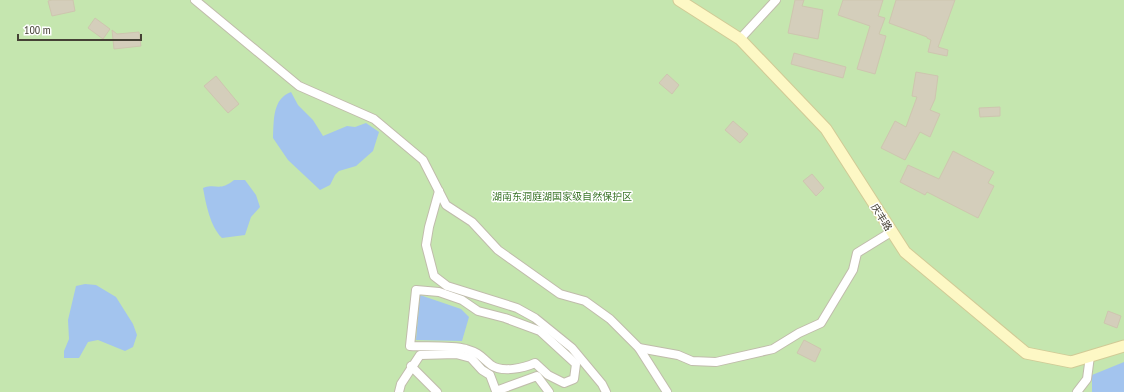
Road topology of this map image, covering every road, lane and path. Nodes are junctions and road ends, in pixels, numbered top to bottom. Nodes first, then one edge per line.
1 (195, 0) edge
2 (679, 0) edge
3 (776, 0) edge
4 (740, 39) junction
5 (439, 191) junction
6 (892, 232) junction
7 (1124, 346) edge
8 (464, 348) joint
9 (639, 348) junction
10 (1090, 356) junction
11 (411, 366) junction
12 (398, 392) edge
13 (437, 392) edge
14 (548, 392) edge
15 (606, 392) edge
16 (667, 392) edge
17 (1077, 392) edge

1 - 5 street
2 - 4 street, 庆丰路
3 - 4 street
4 - 6 street, 庆丰路
5 - 9 street
5 - 15 street
6 - 9 street
6 - 10 street, 庆丰路
7 - 10 street, 庆丰路
8 - 8 street
9 - 16 street
10 - 17 street
11 - 12 street
11 - 13 street
11 - 14 street

